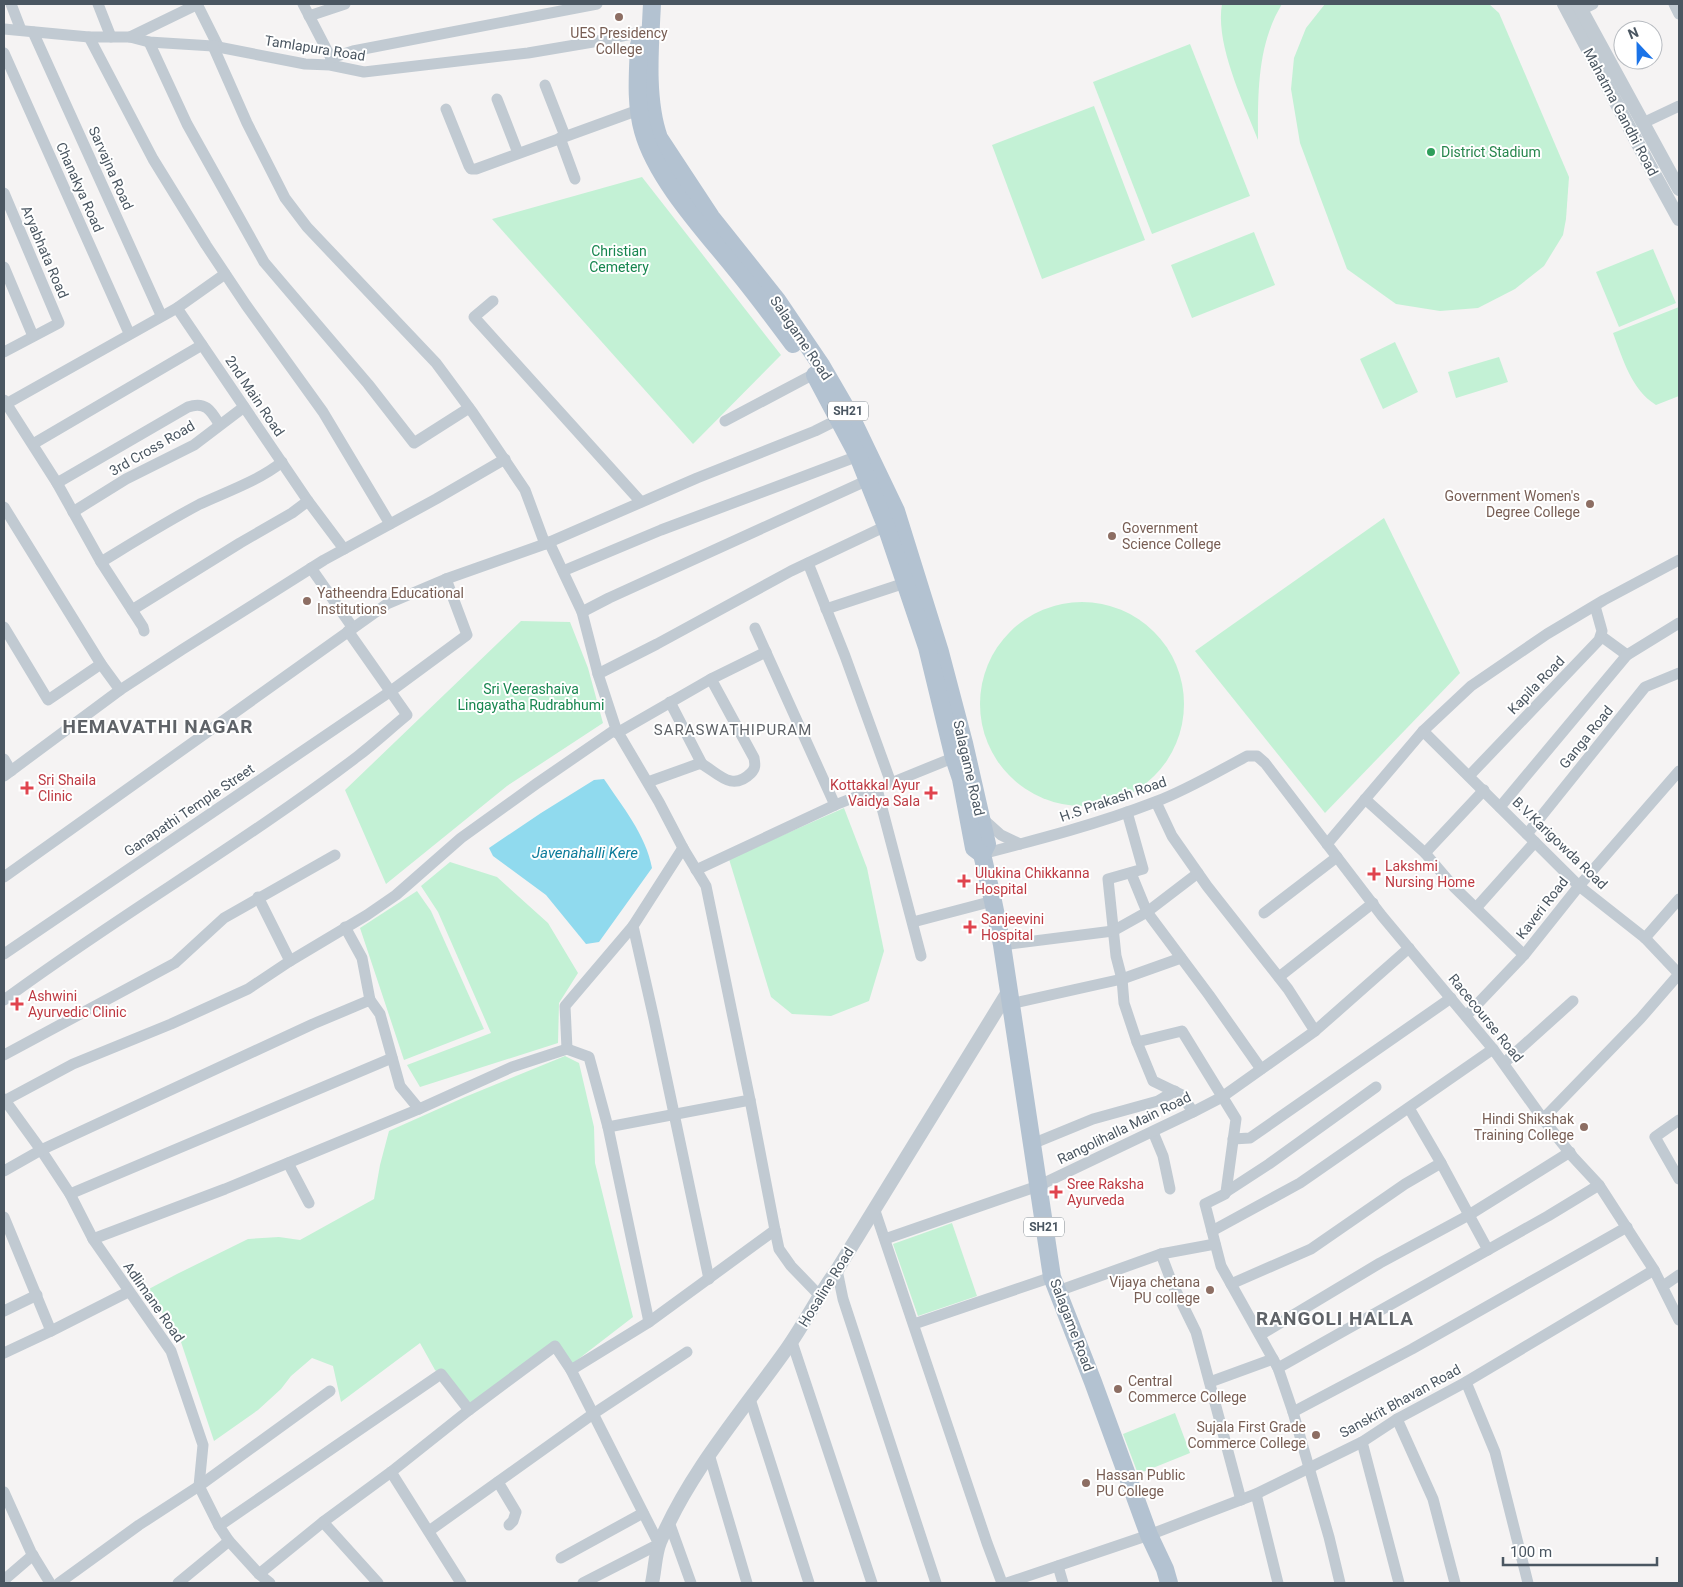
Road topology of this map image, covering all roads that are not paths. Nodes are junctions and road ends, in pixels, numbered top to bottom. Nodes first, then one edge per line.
1 (11, 4) edge
2 (98, 4) edge
3 (198, 4) edge
4 (303, 4) edge
5 (345, 4) edge
6 (597, 4) edge
7 (640, 4) edge
8 (652, 4) edge
9 (1674, 4) edge
10 (1578, 7) edge
11 (1679, 14) edge
12 (309, 16) junction
13 (4, 29) edge
14 (21, 30) junction
15 (645, 30) junction
16 (33, 32) junction
17 (89, 37) junction
18 (111, 37) junction
19 (130, 37) junction
20 (149, 42) junction
21 (216, 47) junction
22 (4, 53) edge
23 (330, 61) junction
24 (545, 84) dead end
25 (497, 99) dead end
26 (1679, 106) edge
27 (644, 108) junction
28 (446, 109) dead end
29 (1643, 123) junction
30 (562, 137) junction
31 (518, 153) junction
32 (575, 179) dead end
33 (1678, 187) edge
34 (1664, 191) junction
35 (4, 194) edge
36 (1679, 219) edge
37 (4, 267) edge
38 (225, 274) junction
39 (493, 302) dead end
40 (177, 308) junction
41 (161, 315) junction
42 (129, 333) junction
43 (33, 336) junction
44 (202, 345) junction
45 (4, 352) edge
46 (814, 374) junction
47 (5, 402) edge
48 (244, 407) junction
49 (469, 408) junction
50 (837, 420) junction
51 (724, 421) dead end
52 (219, 424) junction
53 (33, 444) junction
54 (858, 456) junction
55 (505, 459) junction
56 (282, 462) junction
57 (868, 480) junction
58 (57, 482) junction
59 (308, 501) junction
60 (641, 502) junction
61 (4, 507) edge
62 (73, 512) junction
63 (390, 524) junction
64 (886, 526) junction
65 (547, 543) junction
66 (344, 549) junction
67 (1679, 560) edge
68 (101, 562) junction
69 (808, 563) junction
70 (311, 568) junction
71 (563, 571) junction
72 (446, 579) junction
73 (905, 583) junction
74 (1595, 606) junction
75 (826, 609) junction
76 (132, 610) junction
77 (582, 612) junction
78 (1679, 623) edge
79 (4, 628) edge
80 (755, 628) dead end
81 (350, 630) junction
82 (144, 631) dead end
83 (1601, 636) junction
84 (766, 652) junction
85 (1627, 655) junction
86 (101, 664) junction
87 (1679, 673) edge
88 (598, 674) junction
89 (711, 678) junction
90 (120, 690) junction
91 (391, 691) junction
92 (670, 702) junction
93 (616, 731) junction
94 (1423, 731) junction
95 (960, 755) junction
96 (1247, 756) joint
97 (4, 759) edge
98 (702, 764) junction
99 (1679, 771) edge
100 (7, 774) edge
101 (1469, 776) junction
102 (648, 782) junction
103 (891, 783) junction
104 (877, 789) junction
105 (1484, 790) junction
106 (1365, 799) junction
107 (1156, 802) junction
108 (835, 805) junction
109 (1500, 807) junction
110 (1127, 812) junction
111 (981, 817) junction
112 (1531, 838) junction
113 (1020, 844) junction
114 (1328, 844) junction
115 (683, 848) junction
116 (1425, 853) junction
117 (982, 854) junction
118 (335, 855) dead end
119 (1337, 857) junction
120 (696, 870) junction
121 (1131, 872) junction
122 (1198, 873) junction
123 (4, 877) edge
124 (1579, 886) junction
125 (258, 897) junction
126 (1679, 899) edge
127 (993, 901) junction
128 (1372, 903) junction
129 (1476, 908) junction
130 (1147, 912) junction
131 (1264, 913) dead end
132 (913, 922) junction
133 (633, 926) junction
134 (345, 927) junction
135 (1113, 931) junction
136 (1645, 938) junction
137 (1002, 945) junction
138 (1409, 948) junction
139 (4, 954) edge
140 (1524, 955) junction
141 (921, 956) dead end
142 (1180, 958) junction
143 (290, 961) junction
144 (1679, 974) edge
145 (1279, 977) junction
146 (1122, 979) junction
147 (1009, 998) junction
148 (1452, 998) junction
149 (4, 1000) edge
150 (370, 1000) junction
151 (1573, 1001) dead end
152 (1466, 1016) junction
153 (1315, 1030) junction
154 (1137, 1042) junction
155 (1493, 1048) junction
156 (567, 1049) junction
157 (4, 1055) edge
158 (392, 1058) junction
159 (1504, 1063) junction
160 (1261, 1069) junction
161 (1376, 1087) dead end
162 (1175, 1091) junction
163 (1222, 1097) junction
164 (4, 1100) edge
165 (750, 1100) junction
166 (1409, 1108) junction
167 (419, 1110) junction
168 (1193, 1112) junction
169 (674, 1114) junction
170 (1543, 1119) junction
171 (1679, 1120) edge
172 (608, 1127) junction
173 (1153, 1132) junction
174 (1233, 1139) junction
175 (1032, 1144) junction
176 (41, 1150) junction
177 (1570, 1152) junction
178 (288, 1163) junction
179 (1441, 1163) junction
180 (4, 1171) edge
181 (1679, 1179) edge
182 (1599, 1185) junction
183 (1038, 1186) junction
184 (1170, 1189) dead end
185 (1226, 1192) junction
186 (70, 1194) junction
187 (309, 1203) dead end
188 (874, 1208) junction
189 (1469, 1215) junction
190 (4, 1217) edge
191 (1627, 1227) junction
192 (775, 1230) junction
193 (1212, 1231) junction
194 (93, 1239) junction
195 (885, 1239) junction
196 (1215, 1244) junction
197 (1488, 1250) junction
198 (1161, 1254) junction
199 (837, 1270) junction
200 (1654, 1270) junction
201 (1679, 1275) edge
202 (709, 1279) junction
203 (1055, 1284) junction
204 (1231, 1284) junction
205 (1663, 1286) junction
206 (128, 1292) junction
207 (36, 1295) junction
208 (819, 1295) junction
209 (4, 1310) edge
210 (1679, 1320) edge
211 (649, 1322) junction
212 (914, 1324) junction
213 (51, 1331) junction
214 (1260, 1335) junction
215 (792, 1342) junction
216 (687, 1352) dead end
217 (4, 1353) edge
218 (1276, 1363) junction
219 (571, 1370) junction
220 (1210, 1382) junction
221 (1466, 1382) junction
222 (330, 1392) dead end
223 (750, 1399) junction
224 (469, 1410) junction
225 (1293, 1412) junction
226 (593, 1414) junction
227 (1397, 1419) junction
228 (1362, 1442) junction
229 (709, 1454) junction
230 (1309, 1468) junction
231 (391, 1472) junction
232 (498, 1482) junction
233 (199, 1486) junction
234 (4, 1492) edge
235 (1256, 1494) junction
236 (1241, 1500) junction
237 (643, 1513) junction
238 (323, 1522) junction
239 (670, 1522) junction
240 (509, 1525) dead end
241 (219, 1526) junction
242 (429, 1531) junction
243 (1149, 1536) junction
244 (229, 1541) junction
245 (659, 1544) junction
246 (33, 1556) junction
247 (561, 1558) dead end
248 (1058, 1566) junction
249 (259, 1574) junction
250 (4, 1580) edge
251 (50, 1583) edge
252 (59, 1583) edge
253 (178, 1583) edge
254 (270, 1583) edge
255 (378, 1583) edge
256 (461, 1583) edge
257 (583, 1583) edge
258 (652, 1583) edge
259 (692, 1583) edge
260 (748, 1583) edge
261 (809, 1583) edge
262 (872, 1583) edge
263 (936, 1583) edge
264 (1002, 1583) edge
265 (1007, 1583) edge
266 (1063, 1583) edge
267 (1169, 1583) edge
268 (1278, 1583) edge
269 (1340, 1583) edge
270 (1399, 1583) edge
271 (1455, 1583) edge
272 (1528, 1583) edge

1 - 14 street
2 - 18 street
3 - 19 street
3 - 21 street
4 - 12 street
5 - 12 street
6 - 23 street
7 - 15 main road
8 - 15 main road
9 - 11 street
10 - 29 street, Mahatma Gandhi Road
10 - 34 street, Mahatma Gandhi Road
12 - 23 street
13 - 14 street, Tamlapura Road
14 - 16 street, Tamlapura Road
15 - 23 street, Tamlapura Road
15 - 27 main road
16 - 17 street, Tamlapura Road
16 - 41 street, Sarvajna Road
17 - 18 street, Tamlapura Road
17 - 38 street
18 - 19 street, Tamlapura Road
19 - 20 street, Tamlapura Road
20 - 21 street, Tamlapura Road
20 - 49 street
21 - 23 street, Tamlapura Road
21 - 49 street
22 - 42 street, Chanakya Road
24 - 30 street
25 - 31 street
26 - 29 street
27 - 30 street
27 - 46 main road
27 - 95 main road, Salagame Road / SH21
28 - 31 street
29 - 33 street, Mahatma Gandhi Road
30 - 31 street
30 - 32 street
33 - 34 street
34 - 36 street, Mahatma Gandhi Road
35 - 43 street, Aryabhata Road
37 - 43 street
38 - 40 street
38 - 63 street
39 - 60 street
40 - 41 street
40 - 44 street, 2nd Main Road
41 - 42 street
42 - 47 street
43 - 45 street
44 - 48 street, 2nd Main Road
44 - 53 street
46 - 50 main road
46 - 51 street
47 - 53 street
48 - 52 street, 3rd Cross Road
48 - 56 street, 2nd Main Road
49 - 55 street
50 - 54 main road
50 - 60 street
52 - 58 street
52 - 62 street, 3rd Cross Road
53 - 58 street
54 - 57 main road
54 - 71 street
55 - 63 street
55 - 65 street
56 - 59 street, 2nd Main Road
56 - 68 street
57 - 64 main road
57 - 77 street
58 - 62 street
59 - 66 street, 2nd Main Road
59 - 76 street
60 - 65 street
61 - 86 street
62 - 68 street
63 - 66 street
64 - 69 street
64 - 73 main road
65 - 71 street
65 - 72 street
66 - 70 street
67 - 74 street
68 - 76 street
69 - 75 street
69 - 88 street
70 - 81 street
70 - 90 street
71 - 77 street
72 - 81 street
72 - 91 street, Ganapathi Temple Street
73 - 75 street
73 - 95 main road
74 - 83 street
74 - 94 street
75 - 103 street
76 - 82 street
77 - 88 street
78 - 85 street
79 - 86 street
80 - 84 street
81 - 91 street
81 - 123 street
83 - 85 street
83 - 101 street, Kapila Road
84 - 89 street
84 - 108 street
85 - 109 street
86 - 90 street
87 - 112 street, Ganga Road
88 - 93 street
89 - 92 street
89 - 98 street
90 - 100 street
91 - 139 street, Ganapathi Temple Street
91 - 149 street
92 - 93 street
92 - 98 street
93 - 102 street
93 - 134 street
94 - 101 street, B.V.Karigowda Road
94 - 106 street
95 - 103 street
95 - 111 main road, Salagame Road / SH21
95 - 117 main road
96 - 107 street, H.S Prakash Road
96 - 114 street, Racecourse Road
97 - 100 street
98 - 102 street
99 - 124 street, Kaveri Road
101 - 105 street, B.V.Karigowda Road
102 - 115 street
103 - 104 street
104 - 108 street
104 - 132 street
105 - 109 street, B.V.Karigowda Road
105 - 116 street
106 - 114 street
106 - 116 street
107 - 110 street, H.S Prakash Road
107 - 122 street
108 - 120 street
109 - 112 street, B.V.Karigowda Road
110 - 113 street, H.S Prakash Road
110 - 121 street
111 - 113 street
111 - 117 main road, Salagame Road / SH21
112 - 124 street, B.V.Karigowda Road
112 - 129 street, Ganga Road
113 - 117 street, H.S Prakash Road
114 - 119 street, Racecourse Road
115 - 120 street
115 - 133 street
116 - 129 street
117 - 127 main road, Salagame Road / SH21
118 - 125 street
119 - 128 street, Racecourse Road
119 - 131 street
120 - 165 street
121 - 130 street
121 - 135 street
122 - 130 street
122 - 145 street
124 - 136 street, B.V.Karigowda Road
124 - 140 street, Kaveri Road
125 - 143 street
125 - 157 street
126 - 136 street
127 - 132 street
127 - 137 main road, Salagame Road / SH21
128 - 138 street, Racecourse Road
128 - 145 street
129 - 140 street
130 - 135 street
130 - 142 street
132 - 141 street
133 - 156 street
133 - 169 street
134 - 143 street
134 - 150 street
135 - 137 street
135 - 146 street
136 - 144 street, B.V.Karigowda Road
137 - 147 main road, Salagame Road / SH21
138 - 148 street, Racecourse Road
138 - 153 street, Rangolihalla Main Road
140 - 152 street, Kaveri Road
142 - 146 street
142 - 160 street
143 - 164 street
144 - 170 street
145 - 153 street
146 - 147 street
146 - 154 street
147 - 175 main road, Salagame Road / SH21
147 - 188 street, Hosaline Road
148 - 152 street, Racecourse Road
148 - 174 street
150 - 158 street
150 - 176 street
151 - 159 street
152 - 155 street, Racecourse Road
153 - 160 street, Rangolihalla Main Road
154 - 162 street
154 - 163 street
155 - 159 street, Racecourse Road
155 - 166 street
156 - 167 street
156 - 172 street
158 - 167 street
158 - 186 street
159 - 170 street, Racecourse Road
160 - 163 street, Rangolihalla Main Road
161 - 185 street
162 - 168 street
162 - 175 street
163 - 168 street, Rangolihalla Main Road
163 - 174 street
164 - 176 street, Adlimane Road
165 - 169 street
165 - 192 street
166 - 179 street
166 - 193 street
167 - 178 street
168 - 173 street, Rangolihalla Main Road
169 - 172 street
169 - 202 street
170 - 177 street, Racecourse Road
171 - 181 street
172 - 211 street
173 - 183 street, Rangolihalla Main Road
173 - 184 street
174 - 185 street
175 - 183 main road, Salagame Road / SH21
176 - 180 street
176 - 186 street, Adlimane Road
177 - 182 street, Racecourse Road
177 - 189 street
178 - 187 street
178 - 194 street
179 - 189 street
179 - 204 street
182 - 191 street, Racecourse Road
182 - 197 street
183 - 195 street, Rangolihalla Main Road
183 - 203 main road, Salagame Road / SH21
185 - 193 street
186 - 194 street, Adlimane Road
188 - 195 street
188 - 199 street, Hosaline Road
189 - 197 street
189 - 214 street
190 - 207 street
191 - 200 street, Racecourse Road
191 - 225 street
192 - 202 street
192 - 208 street
193 - 196 street
194 - 206 street, Adlimane Road
195 - 212 street
196 - 198 street
196 - 204 street
197 - 218 street
198 - 203 street
198 - 220 street
199 - 208 street, Hosaline Road
199 - 263 street
200 - 205 street, Racecourse Road
200 - 221 street, Sanskrit Bhavan Road
201 - 205 street
202 - 211 street
203 - 212 street
203 - 243 main road, Salagame Road / SH21
204 - 214 street
205 - 210 street, Racecourse Road
206 - 213 street
206 - 233 street, Adlimane Road
207 - 209 street
207 - 213 street
208 - 215 street, Hosaline Road
211 - 219 street
212 - 264 street
213 - 217 street
214 - 218 street
215 - 223 street, Hosaline Road
215 - 262 street
216 - 226 street
218 - 220 street
218 - 225 street
219 - 224 street
219 - 226 street
220 - 236 street
221 - 227 street, Sanskrit Bhavan Road
221 - 272 street
222 - 233 street
223 - 229 street, Hosaline Road
223 - 261 street
224 - 231 street
224 - 241 street
225 - 230 street
226 - 232 street
226 - 237 street
227 - 228 street, Sanskrit Bhavan Road
227 - 271 street
228 - 230 street, Sanskrit Bhavan Road
228 - 270 street
229 - 239 street, Hosaline Road
229 - 260 street
230 - 235 street, Sanskrit Bhavan Road
230 - 269 street
231 - 238 street
231 - 242 street
232 - 240 street
232 - 242 street
233 - 241 street
233 - 252 street
234 - 246 street
235 - 236 street, Sanskrit Bhavan Road
235 - 268 street
236 - 243 street, Sanskrit Bhavan Road
237 - 245 street
237 - 247 street
238 - 249 street
238 - 255 street
239 - 245 street, Hosaline Road
239 - 259 street
241 - 244 street
242 - 256 street
243 - 248 street, Sanskrit Bhavan Road
243 - 267 main road, Salagame Road / SH21
244 - 249 street
244 - 253 street
245 - 257 street
245 - 258 street, Hosaline Road
246 - 250 street
246 - 251 street
248 - 265 street, Sanskrit Bhavan Road
248 - 266 street
249 - 254 street

